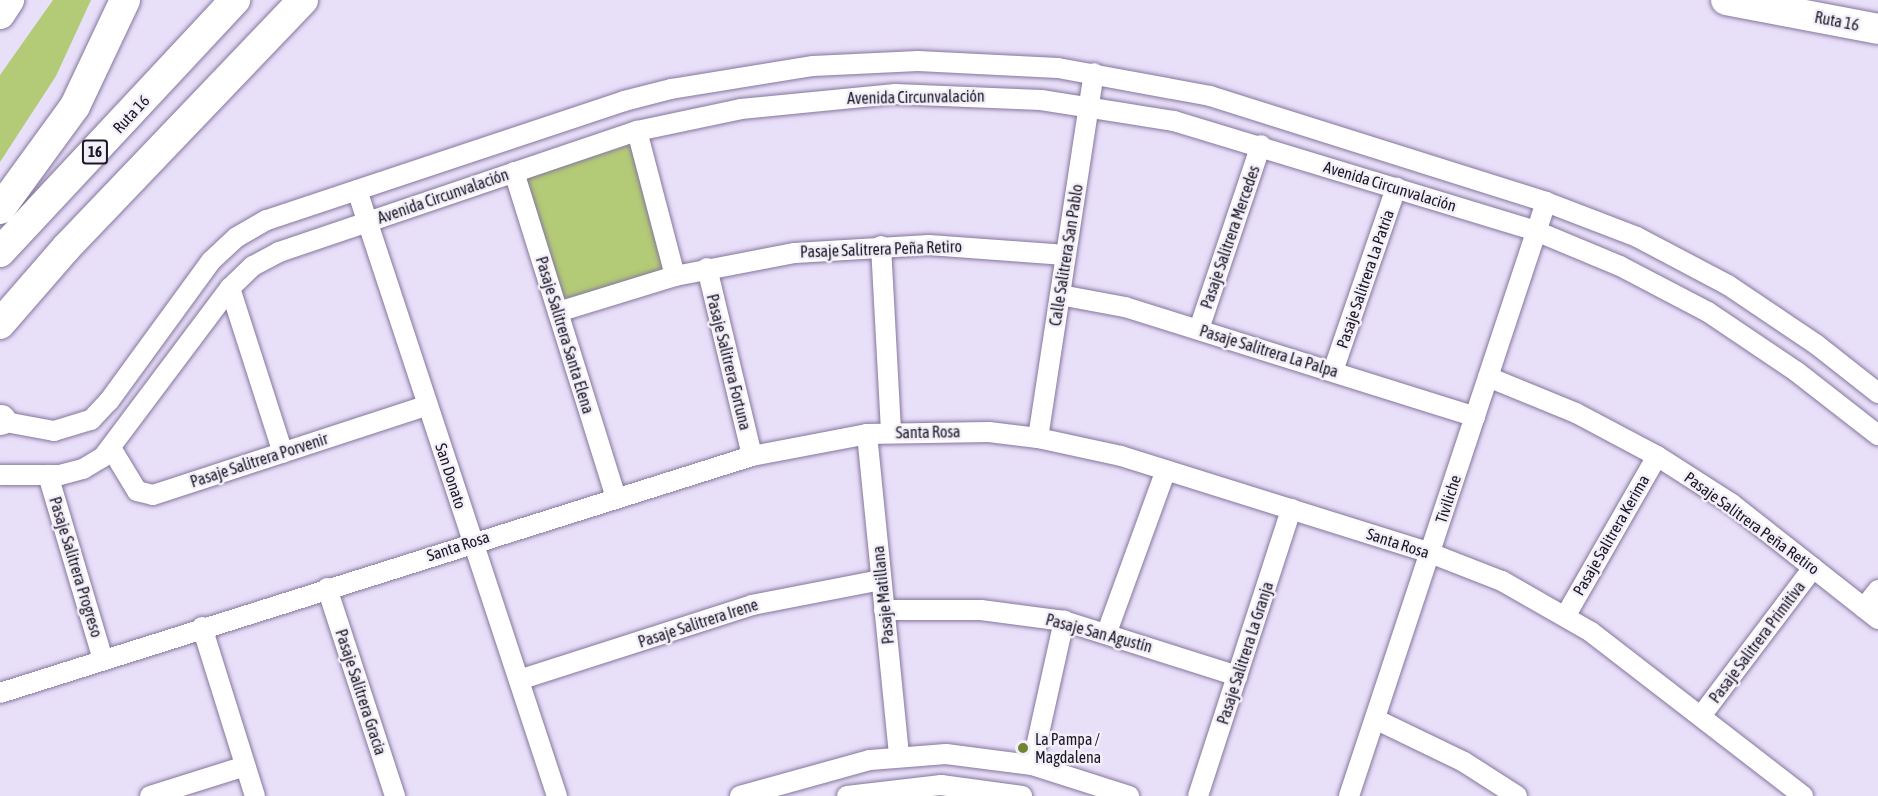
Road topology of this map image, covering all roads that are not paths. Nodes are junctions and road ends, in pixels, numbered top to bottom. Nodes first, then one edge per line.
1 (9, 0) edge
2 (125, 0) edge
3 (235, 0) edge
4 (303, 0) edge
5 (1726, 0) edge
6 (0, 14) edge
7 (1878, 29) edge
8 (1094, 73) junction
9 (1089, 106) junction
10 (637, 131) junction
11 (1261, 145) junction
12 (514, 172) junction
13 (1396, 188) junction
14 (357, 190) junction
15 (1546, 202) junction
16 (0, 208) edge
17 (367, 222) junction
18 (1536, 231) junction
19 (881, 246) junction
20 (0, 252) edge
21 (1066, 255) junction
22 (706, 268) junction
23 (675, 276) junction
24 (230, 288) junction
25 (1060, 295) junction
26 (558, 312) junction
27 (0, 324) edge
28 (1199, 329) junction
29 (1333, 371) junction
30 (1488, 377) junction
31 (1878, 393) edge
32 (428, 405) junction
33 (1475, 417) junction
34 (0, 420) edge
35 (891, 432) junction
36 (867, 434) junction
37 (1878, 435) edge
38 (1038, 438) junction
39 (111, 448) junction
40 (283, 453) junction
41 (752, 456) junction
42 (1657, 456) junction
43 (1166, 470) junction
44 (0, 475) edge
45 (48, 475) junction
46 (616, 497) junction
47 (1291, 509) junction
48 (473, 541) junction
49 (1430, 553) junction
50 (1813, 568) junction
51 (881, 580) junction
52 (327, 588) junction
53 (1878, 590) edge
54 (884, 610) junction
55 (1871, 613) edge
56 (1566, 615) junction
57 (1064, 621) junction
58 (202, 627) junction
59 (1107, 632) junction
60 (103, 660) junction
61 (1237, 676) junction
62 (519, 680) junction
63 (0, 693) edge
64 (1701, 716) junction
65 (1375, 719) junction
66 (899, 756) junction
67 (1032, 765) junction
68 (245, 766) junction
69 (894, 792) edge
70 (150, 796) edge
71 (255, 796) edge
72 (395, 796) edge
73 (557, 796) edge
74 (740, 796) edge
75 (847, 796) edge
76 (1022, 796) edge
77 (1129, 796) edge
78 (1198, 796) edge
79 (1350, 796) edge
80 (1517, 796) edge
81 (1803, 796) edge

1 - 6 highway
2 - 16 highway, 16
3 - 20 highway, Ruta 16 / 16
4 - 27 highway
5 - 7 highway, Ruta 16
8 - 9 street, Calle Salitrera San Pablo
8 - 14 street, Avenida Circunvalación
8 - 15 street, Avenida Circunvalación
9 - 10 street, Avenida Circunvalación
9 - 11 street, Avenida Circunvalación
9 - 21 street, Calle Salitrera San Pablo
10 - 12 street, Avenida Circunvalación
10 - 23 street
11 - 13 street, Avenida Circunvalación
11 - 28 street, Pasaje Salitrera Mercedes
12 - 17 street, Avenida Circunvalación
12 - 26 street, Pasaje Salitrera Santa Elena
13 - 18 street, Avenida Circunvalación
13 - 29 street, Pasaje Salitrera La Patria
14 - 17 street, San Donato
14 - 34 street, Avenida Circunvalación
15 - 18 street, Tiviliche
15 - 31 street, Avenida Circunvalación
17 - 24 street, Avenida Circunvalación
17 - 32 street, San Donato
18 - 30 street, Tiviliche
18 - 37 street, Avenida Circunvalación
19 - 21 street, Pasaje Salitrera Peña Retiro
19 - 22 street, Pasaje Salitrera Peña Retiro
19 - 35 street
21 - 25 street, Calle Salitrera San Pablo
22 - 23 street, Pasaje Salitrera Peña Retiro
22 - 41 street, Pasaje Salitrera Fortuna
23 - 26 street, Pasaje Salitrera Peña Retiro
24 - 39 street, Avenida Circunvalación
24 - 40 street
25 - 28 street, Pasaje Salitrera La Palpa
25 - 38 street, Calle Salitrera San Pablo
26 - 46 street, Pasaje Salitrera Santa Elena
28 - 29 street, Pasaje Salitrera La Palpa
29 - 33 street, Pasaje Salitrera La Palpa
30 - 33 street, Tiviliche
30 - 42 street, Pasaje Salitrera Peña Retiro
32 - 40 street, Pasaje Salitrera Porvenir
32 - 48 street, San Donato
33 - 49 street, Tiviliche
35 - 36 street, Santa Rosa
35 - 38 street, Santa Rosa
36 - 41 street, Santa Rosa
36 - 51 street, Pasaje Matillana
38 - 43 street, Santa Rosa
39 - 40 street, Pasaje Salitrera Porvenir
39 - 45 street, Avenida Circunvalación
41 - 46 street, Santa Rosa
42 - 50 street, Pasaje Salitrera Peña Retiro
42 - 56 street, Pasaje Salitrera Kerima
43 - 47 street, Santa Rosa
43 - 59 street
44 - 45 street, Avenida Circunvalación
45 - 60 street, Pasaje Salitrera Progreso
46 - 48 street, Santa Rosa
47 - 49 street, Santa Rosa
47 - 61 street, Pasaje Salitrera La Granja
48 - 52 street, Santa Rosa
48 - 62 street, San Donato
49 - 56 street, Santa Rosa
49 - 65 street, Tiviliche
50 - 55 street, Pasaje Salitrera Peña Retiro
50 - 64 street, Pasaje Salitrera Primitiva
51 - 54 street, Pasaje Matillana
51 - 62 street, Pasaje Salitrera Irene
52 - 58 street, Santa Rosa
52 - 72 street, Pasaje Salitrera Gracia
53 - 55 street
54 - 57 street, Pasaje San Agustín
54 - 66 street, Pasaje Matillana
56 - 64 street, Santa Rosa
57 - 59 street, Pasaje San Agustín
57 - 67 street
58 - 60 street, Santa Rosa
58 - 68 street
59 - 61 street, Pasaje San Agustín
60 - 63 street, Santa Rosa
61 - 78 street, Pasaje Salitrera La Granja
62 - 73 street, San Donato
64 - 81 street, Santa Rosa
65 - 79 street, Tiviliche
65 - 80 street
66 - 67 street
66 - 74 street
67 - 77 street
68 - 70 street
68 - 71 street
69 - 75 street
69 - 76 street

